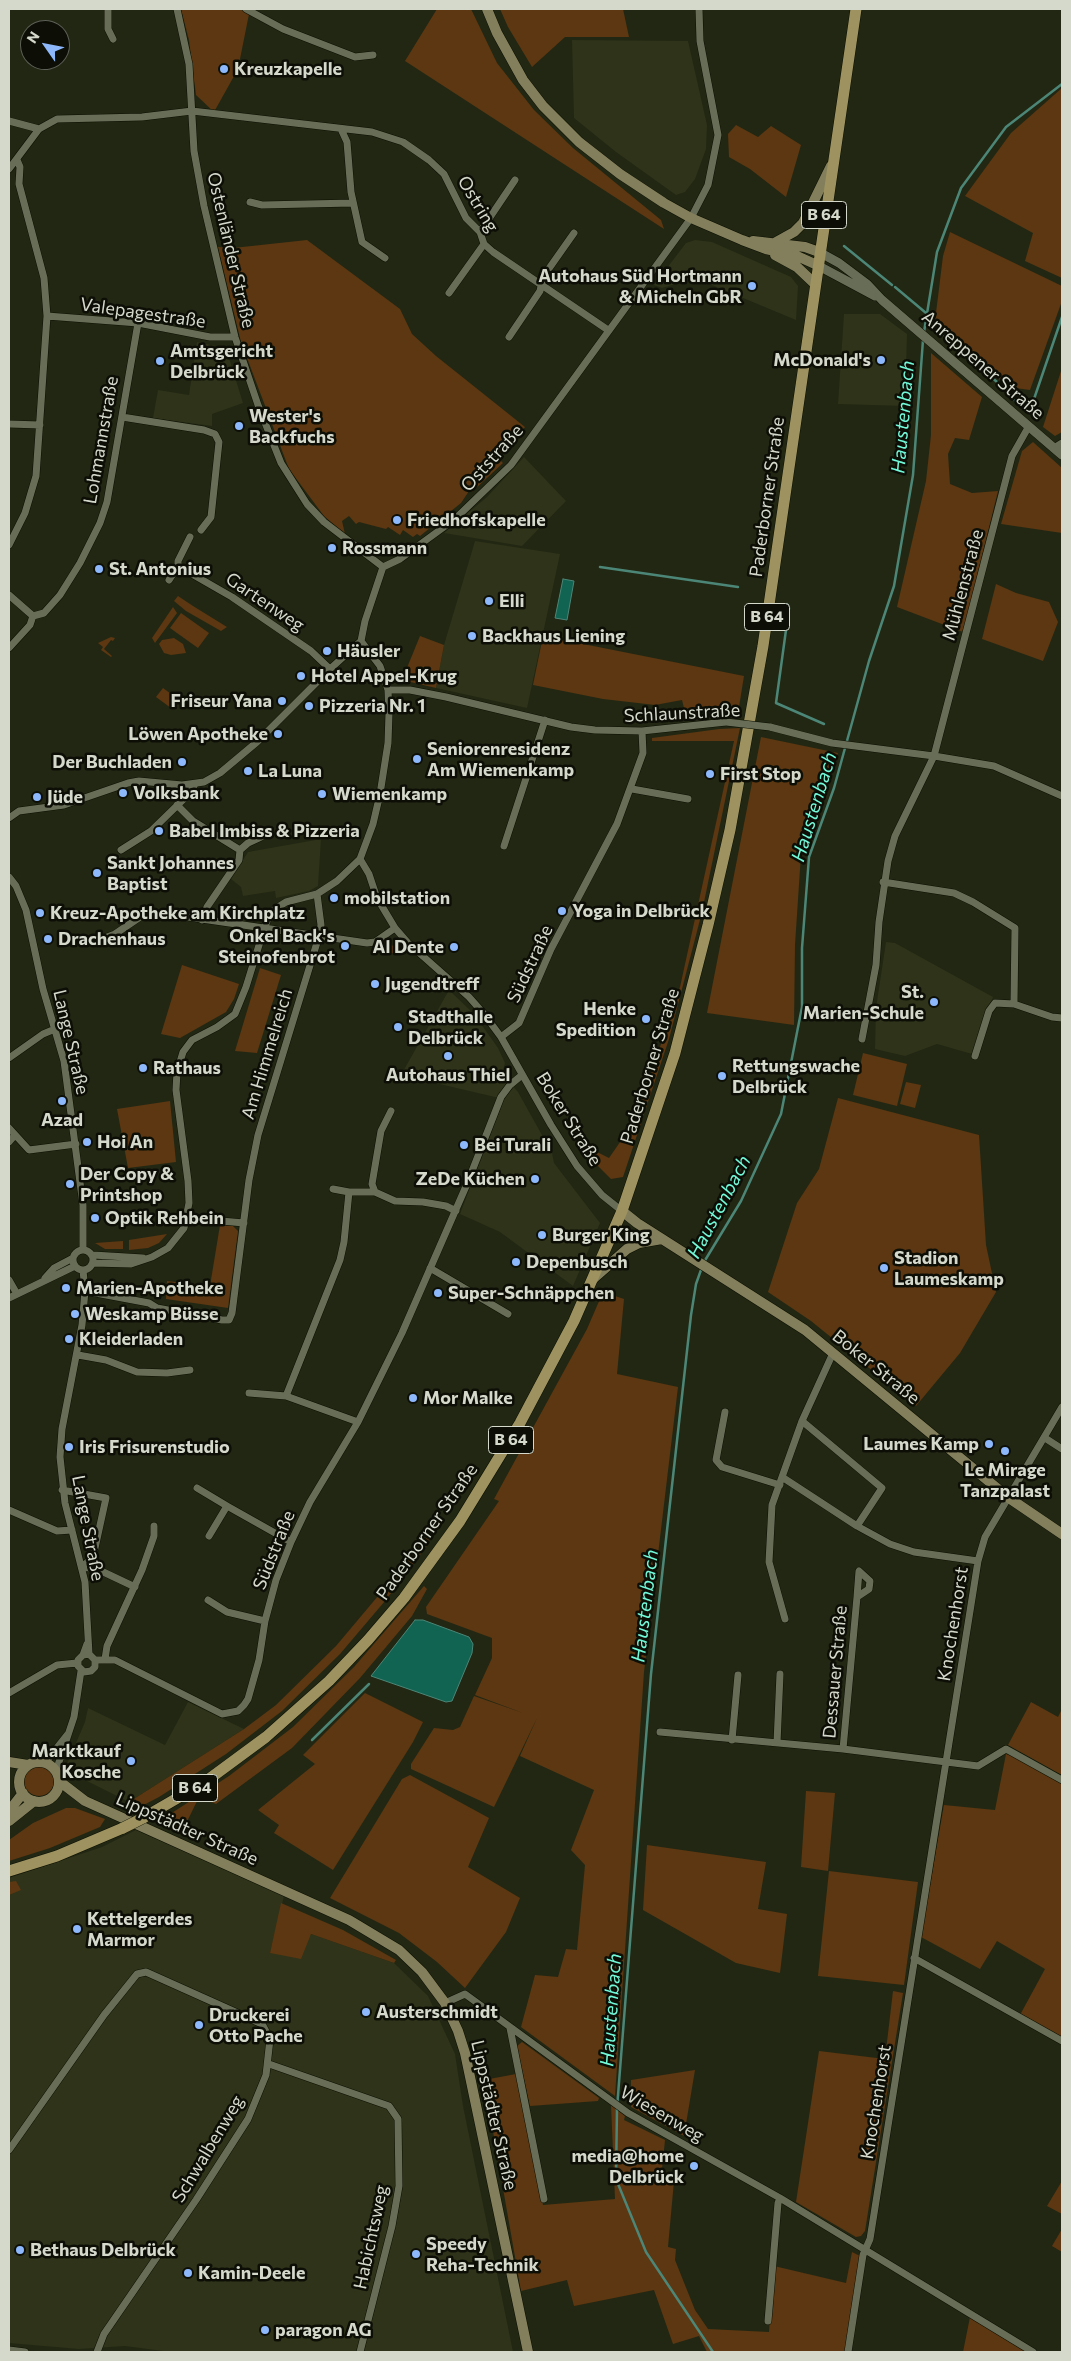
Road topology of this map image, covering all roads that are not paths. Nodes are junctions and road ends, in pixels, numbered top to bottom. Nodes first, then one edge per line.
1 (108, 9) edge
2 (177, 9) edge
3 (487, 9) edge
4 (699, 9) edge
5 (856, 9) edge
6 (248, 10) edge
7 (113, 39) dead end
8 (373, 55) dead end
9 (192, 111) junction
10 (9, 121) edge
11 (39, 129) junction
12 (341, 129) junction
13 (17, 160) junction
14 (832, 165) junction
15 (9, 169) edge
16 (515, 180) dead end
17 (250, 202) dead end
18 (353, 204) junction
19 (691, 218) junction
20 (480, 232) junction
21 (574, 233) dead end
22 (742, 240) junction
23 (776, 242) junction
24 (484, 244) junction
25 (766, 249) junction
26 (819, 252) junction
27 (385, 258) dead end
28 (817, 265) junction
29 (541, 284) junction
30 (815, 284) junction
31 (449, 293) dead end
32 (882, 300) junction
33 (47, 316) junction
34 (138, 323) junction
35 (608, 330) junction
36 (235, 337) junction
37 (509, 337) dead end
38 (122, 417) junction
39 (9, 424) edge
40 (40, 425) junction
41 (1028, 426) junction
42 (1062, 443) edge
43 (1054, 448) junction
44 (1062, 455) edge
45 (201, 530) dead end
46 (190, 537) dead end
47 (9, 545) edge
48 (178, 566) junction
49 (383, 567) junction
50 (170, 580) dead end
51 (9, 595) edge
52 (33, 616) junction
53 (361, 641) junction
54 (9, 648) edge
55 (330, 668) junction
56 (388, 690) junction
57 (545, 720) junction
58 (642, 731) junction
59 (934, 756) junction
60 (195, 784) junction
61 (632, 790) junction
62 (1062, 796) edge
63 (688, 799) dead end
64 (178, 805) junction
65 (9, 818) edge
66 (261, 838) dead end
67 (504, 846) dead end
68 (121, 850) dead end
69 (240, 850) junction
70 (360, 859) junction
71 (9, 877) edge
72 (884, 882) junction
73 (317, 894) junction
74 (202, 920) junction
75 (395, 928) junction
76 (264, 929) junction
77 (319, 936) junction
78 (102, 939) dead end
79 (1014, 1004) junction
80 (1062, 1018) edge
81 (55, 1029) junction
82 (501, 1037) junction
83 (862, 1039) dead end
84 (975, 1056) dead end
85 (9, 1058) edge
86 (522, 1075) junction
87 (391, 1111) dead end
88 (9, 1128) edge
89 (15, 1135) junction
90 (9, 1142) edge
91 (76, 1144) junction
92 (333, 1189) dead end
93 (349, 1192) junction
94 (375, 1192) junction
95 (456, 1211) junction
96 (622, 1211) junction
97 (187, 1218) junction
98 (244, 1223) junction
99 (662, 1239) junction
100 (84, 1250) junction
101 (73, 1258) junction
102 (93, 1260) junction
103 (75, 1266) junction
104 (430, 1268) junction
105 (83, 1270) junction
106 (594, 1278) junction
107 (9, 1280) edge
108 (44, 1280) junction
109 (85, 1292) junction
110 (17, 1294) junction
111 (9, 1298) edge
112 (508, 1314) dead end
113 (833, 1353) junction
114 (78, 1355) junction
115 (190, 1370) dead end
116 (249, 1393) dead end
117 (286, 1396) junction
118 (1062, 1407) edge
119 (725, 1412) dead end
120 (802, 1421) junction
121 (358, 1422) junction
122 (1044, 1438) junction
123 (1062, 1449) edge
124 (781, 1481) junction
125 (197, 1488) dead end
126 (62, 1490) junction
127 (1009, 1498) junction
128 (227, 1506) junction
129 (9, 1510) edge
130 (154, 1526) dead end
131 (857, 1526) junction
132 (72, 1530) junction
133 (1062, 1534) edge
134 (209, 1536) dead end
135 (291, 1542) junction
136 (978, 1561) junction
137 (82, 1567) junction
138 (135, 1588) junction
139 (857, 1597) dead end
140 (208, 1600) dead end
141 (784, 1619) dead end
142 (265, 1620) junction
143 (86, 1654) junction
144 (105, 1659) junction
145 (95, 1660) junction
146 (77, 1663) junction
147 (85, 1672) junction
148 (780, 1674) dead end
149 (738, 1675) dead end
150 (9, 1693) edge
151 (660, 1732) dead end
152 (68, 1734) junction
153 (732, 1740) junction
154 (777, 1744) junction
155 (843, 1749) junction
156 (9, 1762) edge
157 (946, 1762) junction
158 (45, 1763) junction
159 (28, 1765) junction
160 (9, 1767) edge
161 (58, 1776) junction
162 (20, 1778) junction
163 (1062, 1780) edge
164 (23, 1793) junction
165 (54, 1795) junction
166 (34, 1801) junction
167 (85, 1801) junction
168 (9, 1811) edge
169 (9, 1821) edge
170 (9, 1871) edge
171 (914, 1958) junction
172 (445, 2003) junction
173 (510, 2028) junction
174 (1062, 2042) edge
175 (269, 2064) junction
176 (9, 2150) edge
177 (780, 2198) junction
178 (544, 2199) dead end
179 (865, 2250) junction
180 (768, 2321) dead end
181 (9, 2350) edge
182 (25, 2352) edge
183 (97, 2352) edge
184 (360, 2352) edge
185 (528, 2352) edge
186 (848, 2352) edge
187 (1033, 2352) edge

1 - 7 street
2 - 9 street, Ostenländer Straße
3 - 19 main road
4 - 19 street, Oststraße
5 - 14 main road, Paderborner Straße / B 64
6 - 8 street
9 - 11 street, Ostring
9 - 12 street, Ostring
9 - 36 street, Ostenländer Straße
10 - 11 street
11 - 13 street
12 - 18 street
12 - 20 street, Ostring
13 - 15 street
13 - 33 street
14 - 23 main road
14 - 26 main road, Paderborner Straße / B 64
16 - 20 street
17 - 18 street
18 - 27 street
19 - 22 main road
19 - 35 street, Oststraße
20 - 24 street, Ostring
21 - 29 street
22 - 23 main road
22 - 25 main road
23 - 26 main road
24 - 29 street, Ostring
24 - 31 street
25 - 28 main road
25 - 30 main road
26 - 28 main road, Paderborner Straße / B 64
26 - 32 street, Anreppener Straße
28 - 30 main road, Paderborner Straße / B 64
28 - 32 street, Anreppener Straße
29 - 35 street, Ostring
29 - 37 street
30 - 96 main road, Paderborner Straße / B 64
32 - 41 street, Anreppener Straße
33 - 34 street, Valepagestraße
33 - 40 street
34 - 36 street, Valepagestraße
34 - 38 street, Lohmannstraße
35 - 49 street, Oststraße
36 - 49 street, Ostenländer Straße
38 - 45 street
38 - 52 street, Lohmannstraße
39 - 40 street
40 - 47 street
41 - 43 street, Anreppener Straße
41 - 59 street, Mühlenstraße
42 - 43 street
43 - 44 street, Anreppener Straße
46 - 48 street
48 - 50 street
48 - 55 street, Gartenweg
49 - 53 street
51 - 52 street
52 - 54 street, Lohmannstraße
53 - 55 street
53 - 56 street
55 - 60 street
56 - 57 street, Schlaunstraße
56 - 70 street
57 - 58 street, Schlaunstraße
57 - 67 street
58 - 59 street, Schlaunstraße, bridge
58 - 61 street, Südstraße
59 - 62 street, Schlaunstraße
59 - 72 street, Mühlenstraße
60 - 64 street
60 - 65 street
61 - 63 street
61 - 82 street, Südstraße
64 - 68 street
64 - 69 street
66 - 69 street
69 - 74 street
70 - 73 street
70 - 75 street, Boker Straße
71 - 81 street, Lange Straße
72 - 79 street
72 - 83 street, Mühlenstraße
73 - 76 street
73 - 77 street, Am Himmelreich
74 - 76 street
74 - 78 street
75 - 77 street
75 - 82 street, Boker Straße
76 - 77 street
76 - 97 street
77 - 98 street, Am Himmelreich
79 - 80 street
79 - 84 street
81 - 85 street
81 - 91 street, Lange Straße
82 - 86 street, Boker Straße
86 - 95 street, Südstraße
86 - 96 street, Boker Straße
87 - 94 street
88 - 89 street
89 - 90 street
89 - 91 street
91 - 100 street, Lange Straße
92 - 93 street
93 - 94 street
93 - 117 street
94 - 95 street
95 - 104 street, Südstraße
96 - 99 main road, Boker Straße
96 - 106 main road, Paderborner Straße / B 64
97 - 98 street
97 - 102 street
98 - 109 street, Am Himmelreich
99 - 106 main road
99 - 113 main road, Boker Straße
100 - 101 street
100 - 102 street
101 - 103 street
101 - 108 street
102 - 105 street
103 - 105 street
103 - 108 street
104 - 112 street
104 - 121 street, Südstraße
105 - 109 street, Lange Straße
106 - 170 main road, Paderborner Straße / B 64, bridge
107 - 110 street
108 - 110 street
109 - 114 street, Lange Straße
110 - 111 street
113 - 120 street
113 - 127 main road, Boker Straße
114 - 115 street
114 - 126 street, Lange Straße
116 - 117 street
117 - 121 street
118 - 122 street, Knochenhorst
119 - 124 street
120 - 124 street
120 - 131 street
121 - 135 street, Südstraße
122 - 123 street
122 - 127 street, Knochenhorst
124 - 131 street
124 - 141 street
125 - 128 street
126 - 132 street, Lange Straße
126 - 137 street
127 - 133 main road, Boker Straße
127 - 136 street, Knochenhorst
128 - 134 street
128 - 135 street
129 - 132 street
130 - 138 street
131 - 136 street
132 - 137 street, Lange Straße
135 - 142 street, Südstraße
136 - 157 street, Knochenhorst
137 - 138 street
137 - 143 street, Lange Straße
138 - 144 street
139 - 155 street, Dessauer Straße
140 - 142 street
142 - 144 street, Südstraße
143 - 145 street
143 - 146 street
144 - 145 street, Südstraße
145 - 147 street
146 - 147 street
146 - 150 street
147 - 152 street
148 - 154 street
149 - 153 street
151 - 153 street
152 - 158 street
152 - 161 street
153 - 154 street
154 - 155 street
155 - 157 street
156 - 159 main road
157 - 163 street
157 - 171 street, Knochenhorst
158 - 159 main road
158 - 161 main road
159 - 162 main road
160 - 162 main road
161 - 165 main road
161 - 167 main road, Lippstädter Straße
162 - 164 main road
164 - 166 main road
164 - 168 main road
165 - 166 main road
165 - 167 main road, Lippstädter Straße
166 - 169 main road
167 - 172 main road, Lippstädter Straße
171 - 174 street
171 - 179 street, Knochenhorst
172 - 173 street, Wiesenweg
172 - 185 main road, Lippstädter Straße
173 - 177 street, Wiesenweg
173 - 178 street
175 - 176 street, Schwalbenweg
175 - 183 street, Schwalbenweg
175 - 184 street, Habichtsweg
177 - 179 street, Wiesenweg
177 - 180 street
179 - 186 street, Knochenhorst
179 - 187 street, Wiesenweg
181 - 182 street

